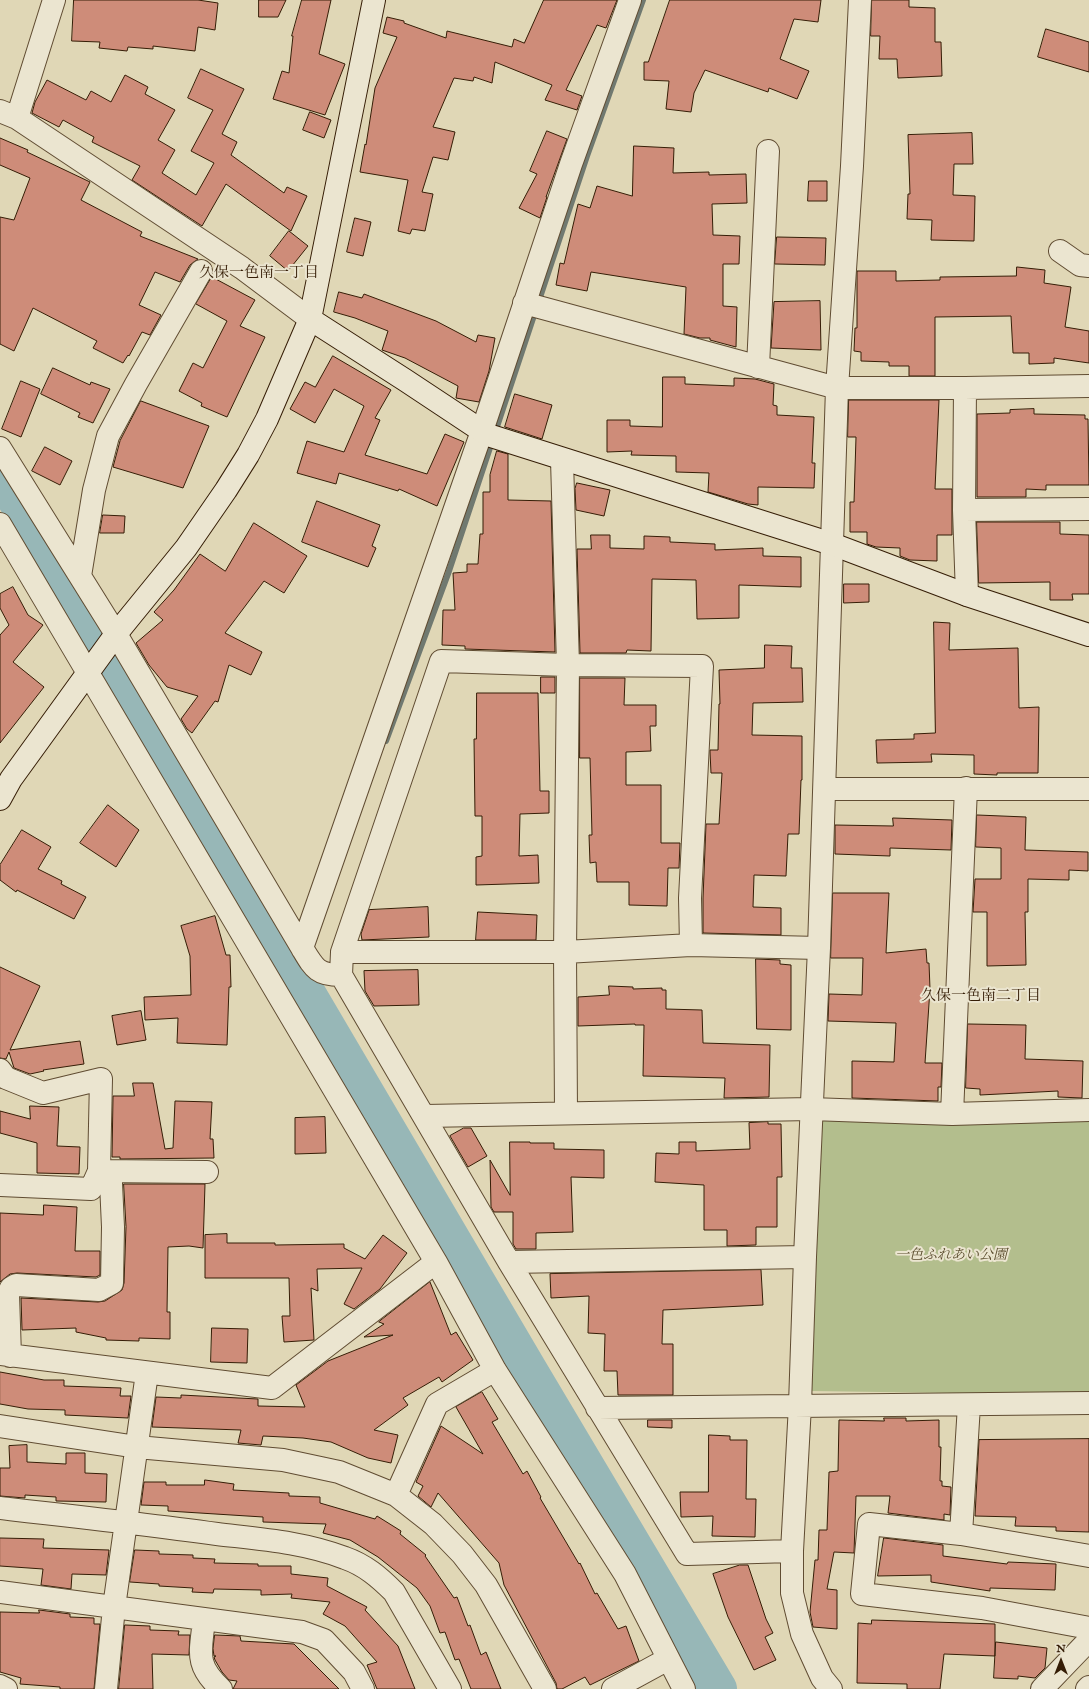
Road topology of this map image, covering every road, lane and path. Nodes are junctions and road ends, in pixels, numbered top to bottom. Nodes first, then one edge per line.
1 (54, 0) edge
2 (374, 0) edge
3 (630, 0) edge
4 (860, 0) edge
5 (8, 114) edge
6 (768, 151) dead end
7 (1060, 251) dead end
8 (1089, 266) edge
9 (201, 271) dead end
10 (524, 303) junction
11 (310, 319) junction
12 (758, 367) junction
13 (1089, 386) edge
14 (837, 388) junction
15 (965, 388) junction
16 (482, 431) junction
17 (0, 448) edge
18 (562, 460) junction
19 (1089, 509) edge
20 (964, 510) junction
21 (0, 524) edge
22 (832, 544) junction
23 (80, 576) junction
24 (967, 595) junction
25 (116, 634) junction
26 (1089, 635) edge
27 (568, 665) junction
28 (88, 672) junction
29 (966, 788) junction
30 (824, 789) junction
31 (1089, 789) edge
32 (0, 799) edge
33 (691, 945) junction
34 (819, 948) junction
35 (342, 952) junction
36 (565, 952) junction
37 (307, 956) junction
38 (341, 975) junction
39 (0, 1070) edge
40 (811, 1109) junction
41 (1089, 1110) edge
42 (566, 1113) junction
43 (952, 1114) junction
44 (425, 1116) junction
45 (99, 1171) junction
46 (207, 1172) dead end
47 (0, 1185) edge
48 (805, 1257) junction
49 (436, 1262) junction
50 (510, 1262) junction
51 (5, 1355) edge
52 (495, 1370) junction
53 (147, 1373) junction
54 (1089, 1403) edge
55 (800, 1405) junction
56 (969, 1405) junction
57 (597, 1408) junction
58 (0, 1426) edge
59 (137, 1447) junction
60 (396, 1495) junction
61 (0, 1508) edge
62 (126, 1522) junction
63 (961, 1534) junction
64 (792, 1551) junction
65 (1089, 1556) edge
66 (0, 1592) edge
67 (114, 1607) junction
68 (204, 1619) junction
69 (1089, 1628) edge
70 (1089, 1640) edge
71 (668, 1659) junction
72 (0, 1686) edge
73 (1089, 1687) edge
74 (6, 1689) edge
75 (106, 1689) edge
76 (221, 1689) edge
77 (363, 1689) edge
78 (450, 1689) edge
79 (545, 1689) edge
80 (613, 1689) edge
81 (684, 1689) edge
82 (831, 1689) edge
83 (1042, 1689) edge
84 (1087, 1689) edge

1 - 5 street
2 - 11 street
3 - 10 street
4 - 14 street
5 - 11 street
6 - 12 street
7 - 8 street
9 - 23 street
10 - 12 street
10 - 16 street
11 - 16 street
11 - 25 street
12 - 14 street
13 - 15 street
14 - 15 street
14 - 22 street
15 - 20 street
16 - 18 street
16 - 37 street
17 - 23 street
18 - 22 street
18 - 27 street
19 - 20 street
20 - 24 street
21 - 28 street
22 - 24 street
22 - 30 street
23 - 25 street
24 - 26 street
25 - 28 street
25 - 37 street
27 - 33 street
27 - 35 street
27 - 36 street
28 - 32 street
28 - 49 street
29 - 30 street
29 - 31 street
29 - 43 street
30 - 34 street
33 - 34 street
33 - 36 street
34 - 40 street
35 - 36 street
35 - 38 street
36 - 42 street
37 - 38 street
38 - 44 street
39 - 45 street
40 - 42 street
40 - 43 street
40 - 48 street
41 - 43 street
42 - 44 street
44 - 50 street
45 - 46 street
45 - 47 street
45 - 51 street
48 - 50 street
48 - 55 street
49 - 52 street
49 - 53 street
50 - 57 street
51 - 53 street
52 - 60 street
52 - 71 street
53 - 59 street
54 - 56 street
55 - 56 street
55 - 57 street
55 - 64 street
56 - 63 street
57 - 64 street
58 - 59 street
59 - 60 street
59 - 62 street
60 - 79 street
61 - 62 street
62 - 67 street
62 - 78 street
63 - 65 street
63 - 69 street
64 - 82 street
66 - 67 street
67 - 68 street
67 - 75 street
68 - 76 street
68 - 77 street
70 - 83 street
71 - 80 street
71 - 81 street
72 - 74 street
73 - 84 street

